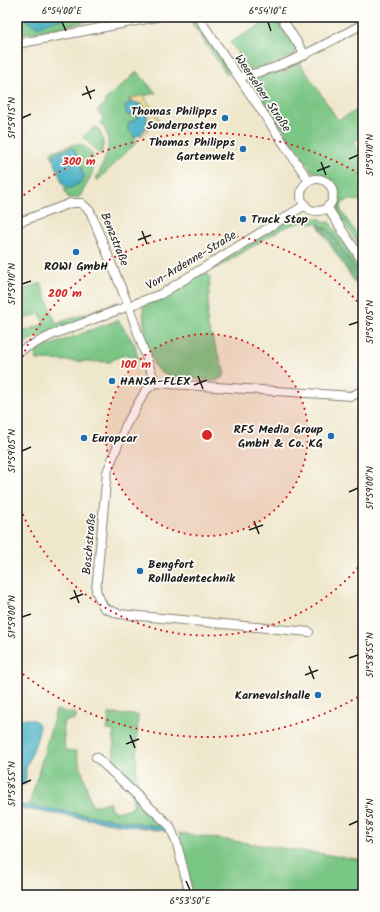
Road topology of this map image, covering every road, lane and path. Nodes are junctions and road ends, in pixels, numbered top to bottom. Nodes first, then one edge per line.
1 (157, 17) edge
2 (198, 17) edge
3 (281, 17) edge
4 (363, 24) edge
5 (17, 44) edge
6 (305, 55) junction
7 (239, 77) junction
8 (309, 181) junction
9 (305, 205) junction
10 (327, 208) junction
11 (17, 223) edge
12 (363, 262) edge
13 (129, 307) junction
14 (17, 352) edge
15 (155, 383) junction
16 (363, 390) edge
17 (309, 632) dead end
18 (96, 757) dead end
19 (190, 895) edge

1 - 5 street
2 - 7 street, Weerseloer Straße
3 - 6 street
4 - 6 street
6 - 7 street
7 - 8 street, Weerseloer Straße
8 - 9 street
8 - 10 street
9 - 10 street
9 - 13 street, Von-Ardenne-Straße
10 - 12 street
11 - 13 street, Benzstraße
13 - 14 street, Von-Ardenne-Straße
13 - 15 street
15 - 16 street
15 - 17 street, Boschstraße
18 - 19 street

